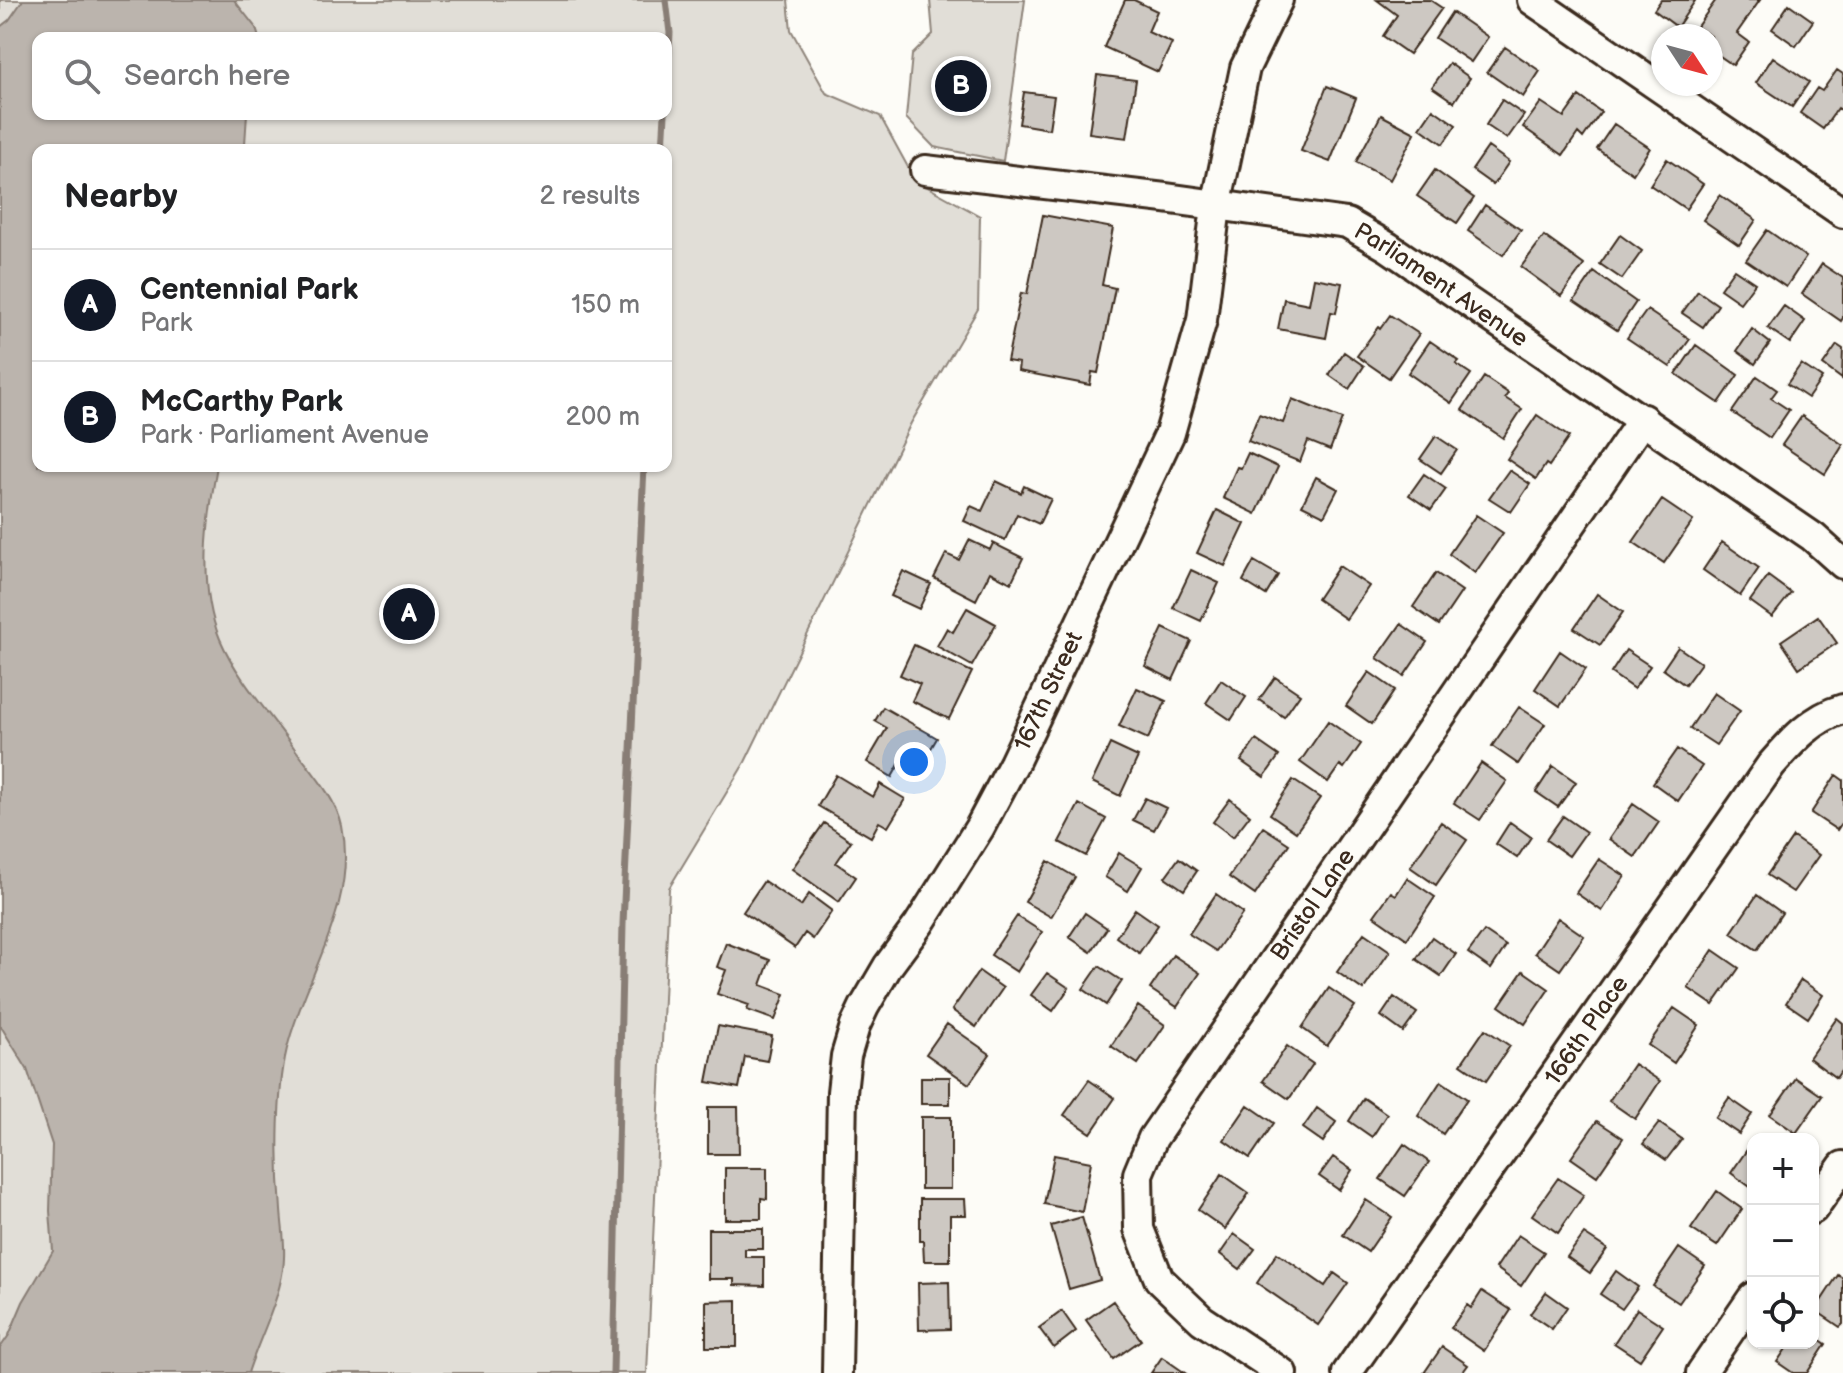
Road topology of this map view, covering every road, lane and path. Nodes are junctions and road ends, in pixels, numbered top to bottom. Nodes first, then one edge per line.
1 (1278, 0) edge
2 (1532, 0) edge
3 (925, 170) dead end
4 (1216, 206) junction
5 (1843, 213) edge
6 (1643, 419) junction
7 (1843, 564) edge
8 (1843, 709) edge
9 (1843, 1166) edge
10 (1816, 1205) edge
11 (1747, 1306) edge
12 (837, 1373) edge
13 (1282, 1373) edge
14 (1347, 1373) edge
15 (1701, 1373) edge

1 - 4 street, 167th Street
2 - 5 street
3 - 4 street, Parliament Avenue
4 - 6 street, Parliament Avenue
4 - 12 street, 167th Street
6 - 7 street, Parliament Avenue
6 - 13 street, Bristol Lane
8 - 14 street, 166th Place
9 - 10 street
11 - 15 street

